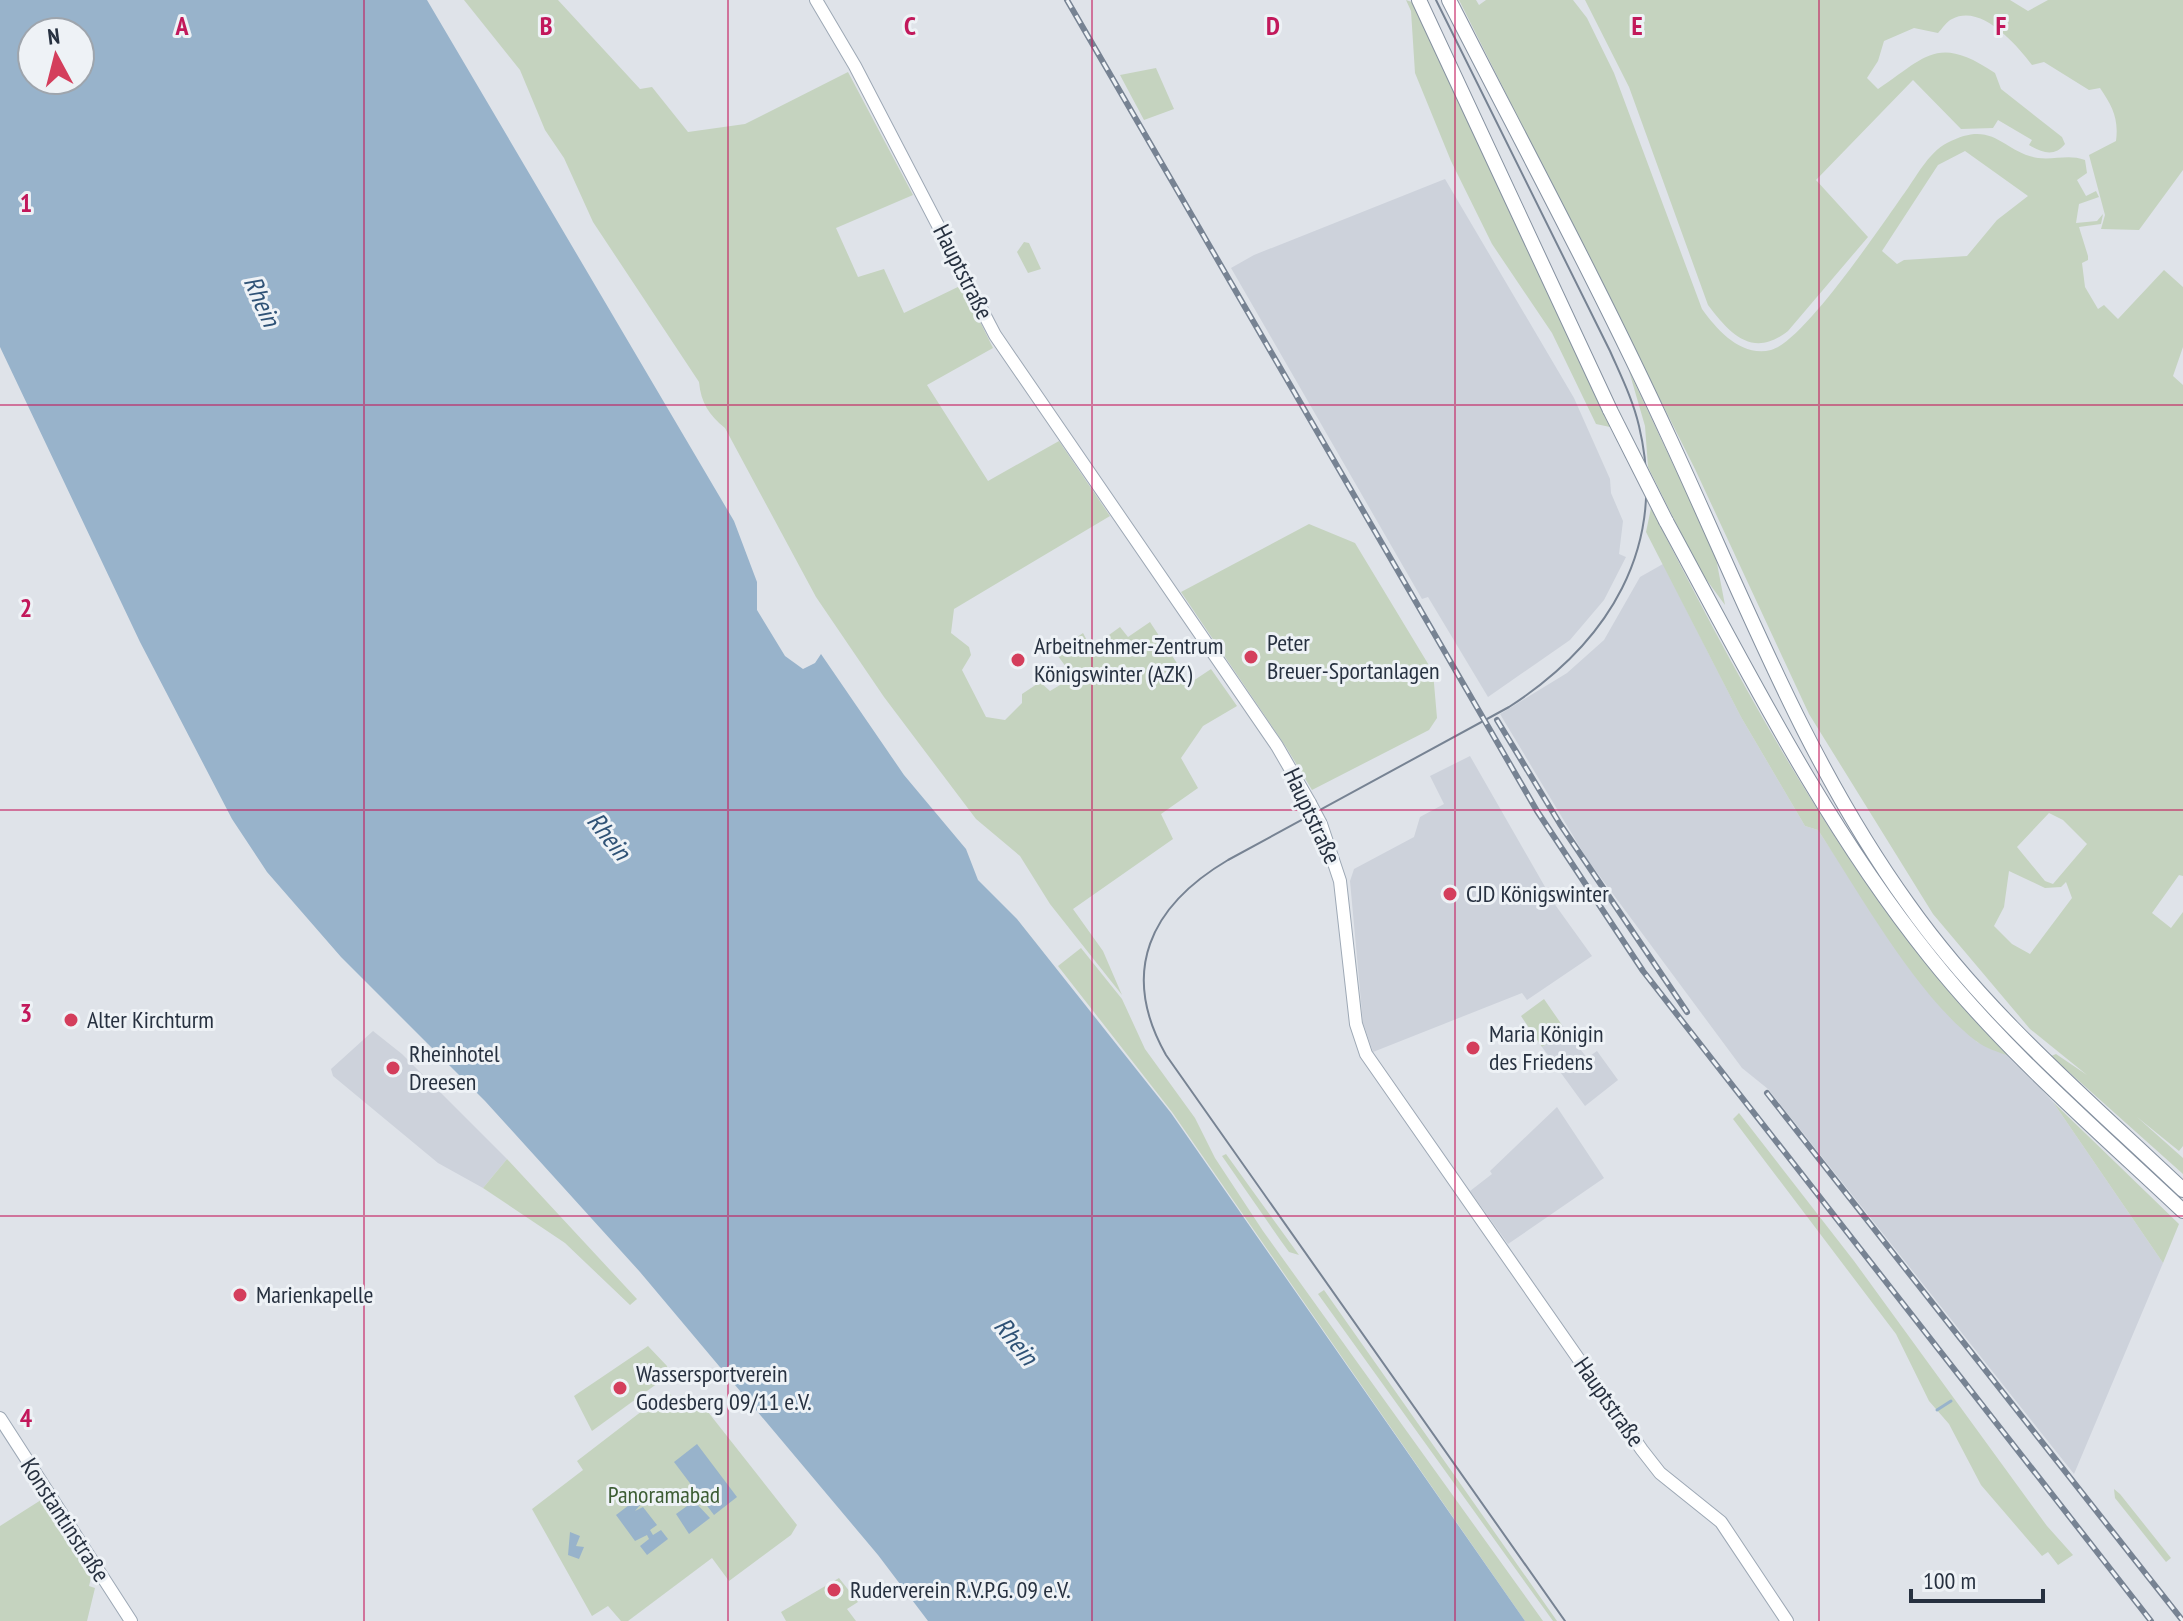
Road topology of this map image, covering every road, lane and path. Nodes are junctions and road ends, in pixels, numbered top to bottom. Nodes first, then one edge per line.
1 (816, 0) edge
2 (1419, 0) edge
3 (1449, 0) edge
4 (2182, 1188) edge
5 (2183, 1211) edge
6 (0, 1418) edge
7 (131, 1621) edge
8 (1787, 1621) edge

1 - 8 main road, Hauptstraße, bridge
2 - 5 highway, bridge
3 - 4 highway
6 - 7 main road, Konstantinstraße

